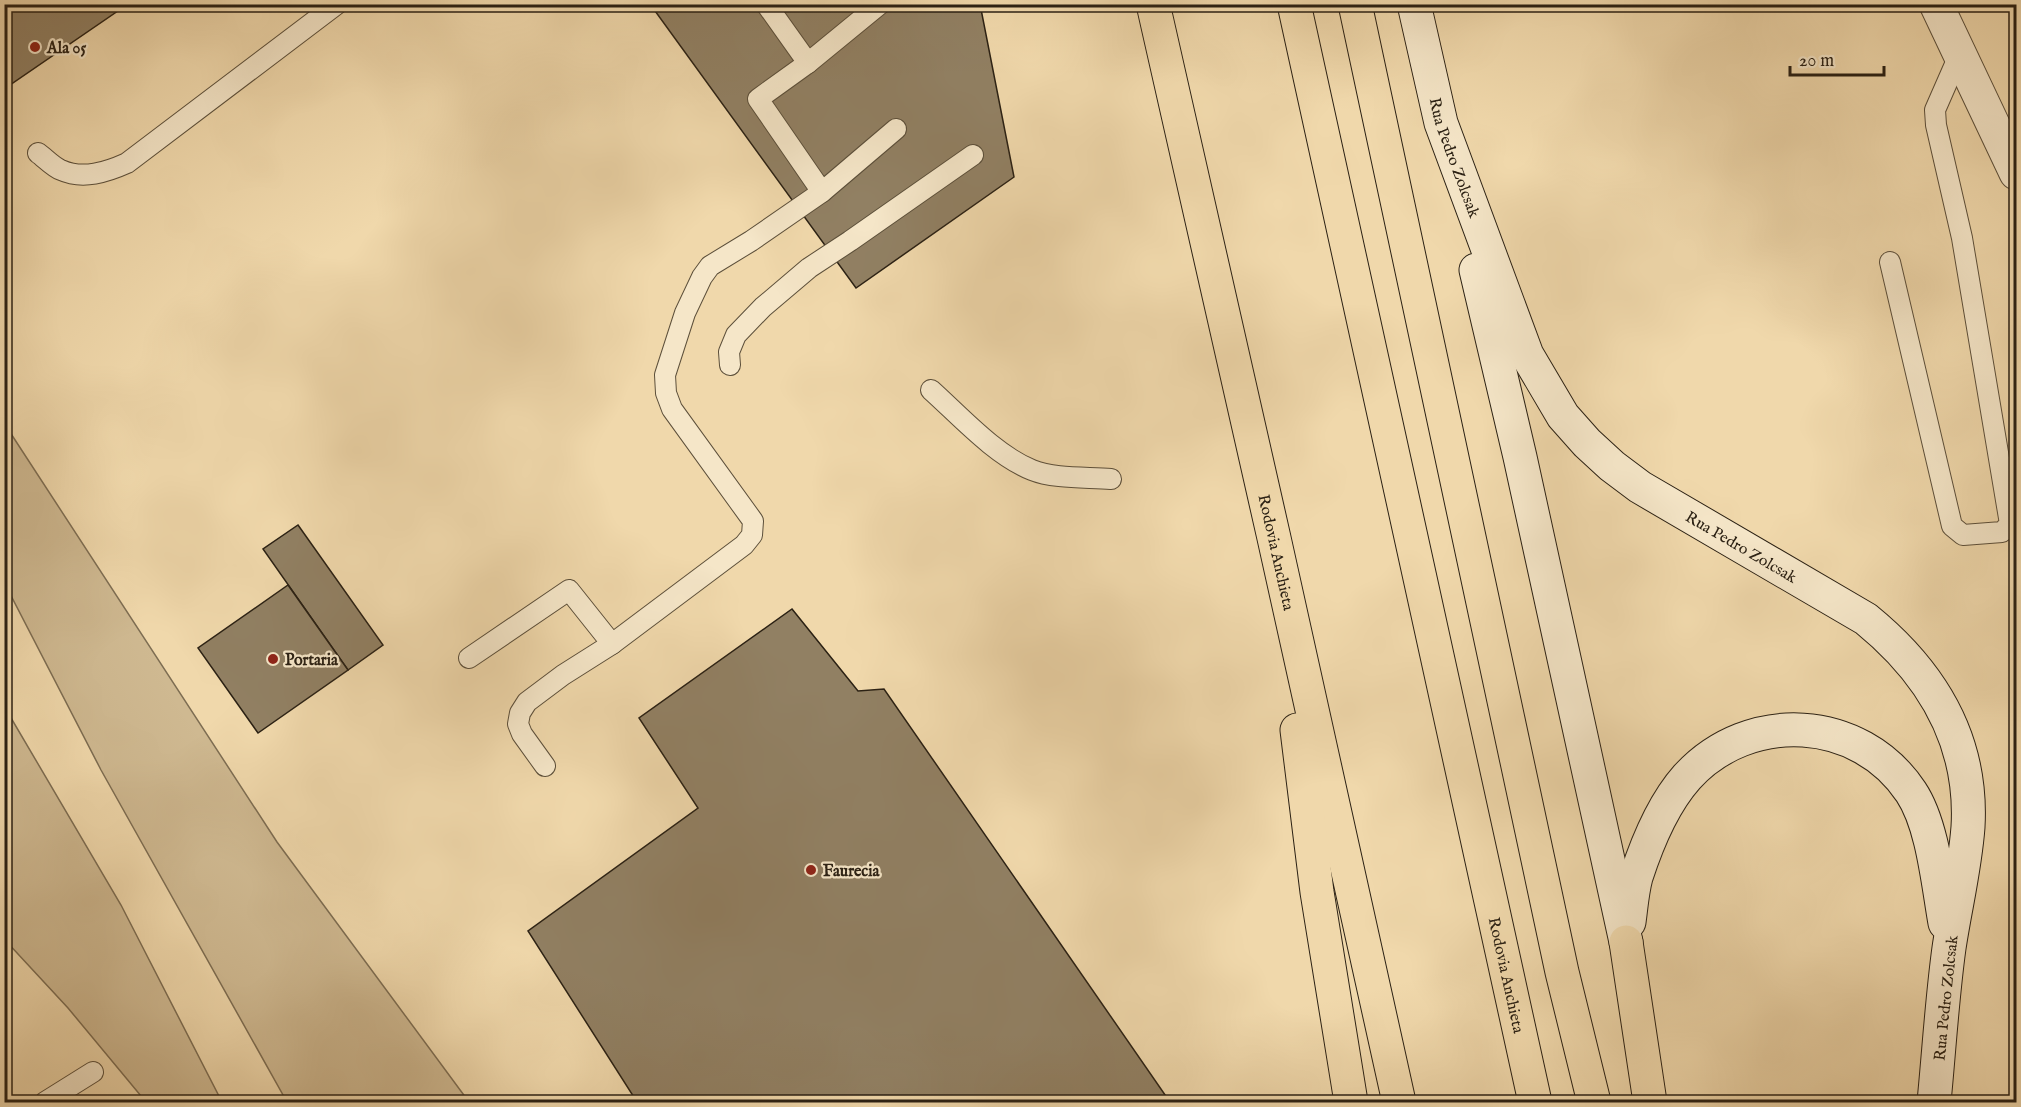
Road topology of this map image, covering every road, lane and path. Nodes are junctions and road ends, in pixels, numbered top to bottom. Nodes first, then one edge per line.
1 (337, 4) edge
2 (766, 4) edge
3 (880, 4) edge
4 (1153, 4) edge
5 (1294, 4) edge
6 (1356, 4) edge
7 (1414, 4) edge
8 (1936, 4) edge
9 (1960, 53) junction
10 (808, 63) junction
11 (1441, 123) junction
12 (896, 129) dead end
13 (38, 153) dead end
14 (973, 155) dead end
15 (2016, 173) edge
16 (822, 192) junction
17 (1890, 262) dead end
18 (730, 365) dead end
19 (931, 390) dead end
20 (1111, 479) dead end
21 (1274, 538) junction
22 (612, 644) junction
23 (469, 658) dead end
24 (545, 766) dead end
25 (1626, 942) junction
26 (1949, 948) junction
27 (93, 1072) dead end
28 (45, 1102) edge
29 (1351, 1102) edge
30 (1399, 1102) edge
31 (1534, 1102) edge
32 (1594, 1102) edge
33 (1650, 1102) edge
34 (1934, 1102) edge

1 - 13 lane
2 - 10 lane
3 - 10 lane
4 - 21 highway, Rodovia Anchieta
5 - 31 highway, Rodovia Anchieta
6 - 32 highway
7 - 11 main road, Rua Pedro Zolcsak
8 - 9 main road
9 - 15 main road
9 - 17 lane
10 - 16 lane
11 - 25 main road
11 - 26 main road, Rua Pedro Zolcsak
12 - 16 lane
14 - 18 lane
16 - 22 lane
19 - 20 lane
21 - 29 highway
21 - 30 highway, Rodovia Anchieta
22 - 23 lane
22 - 24 lane
25 - 26 main road
25 - 33 highway
26 - 34 main road, Rua Pedro Zolcsak
27 - 28 lane

